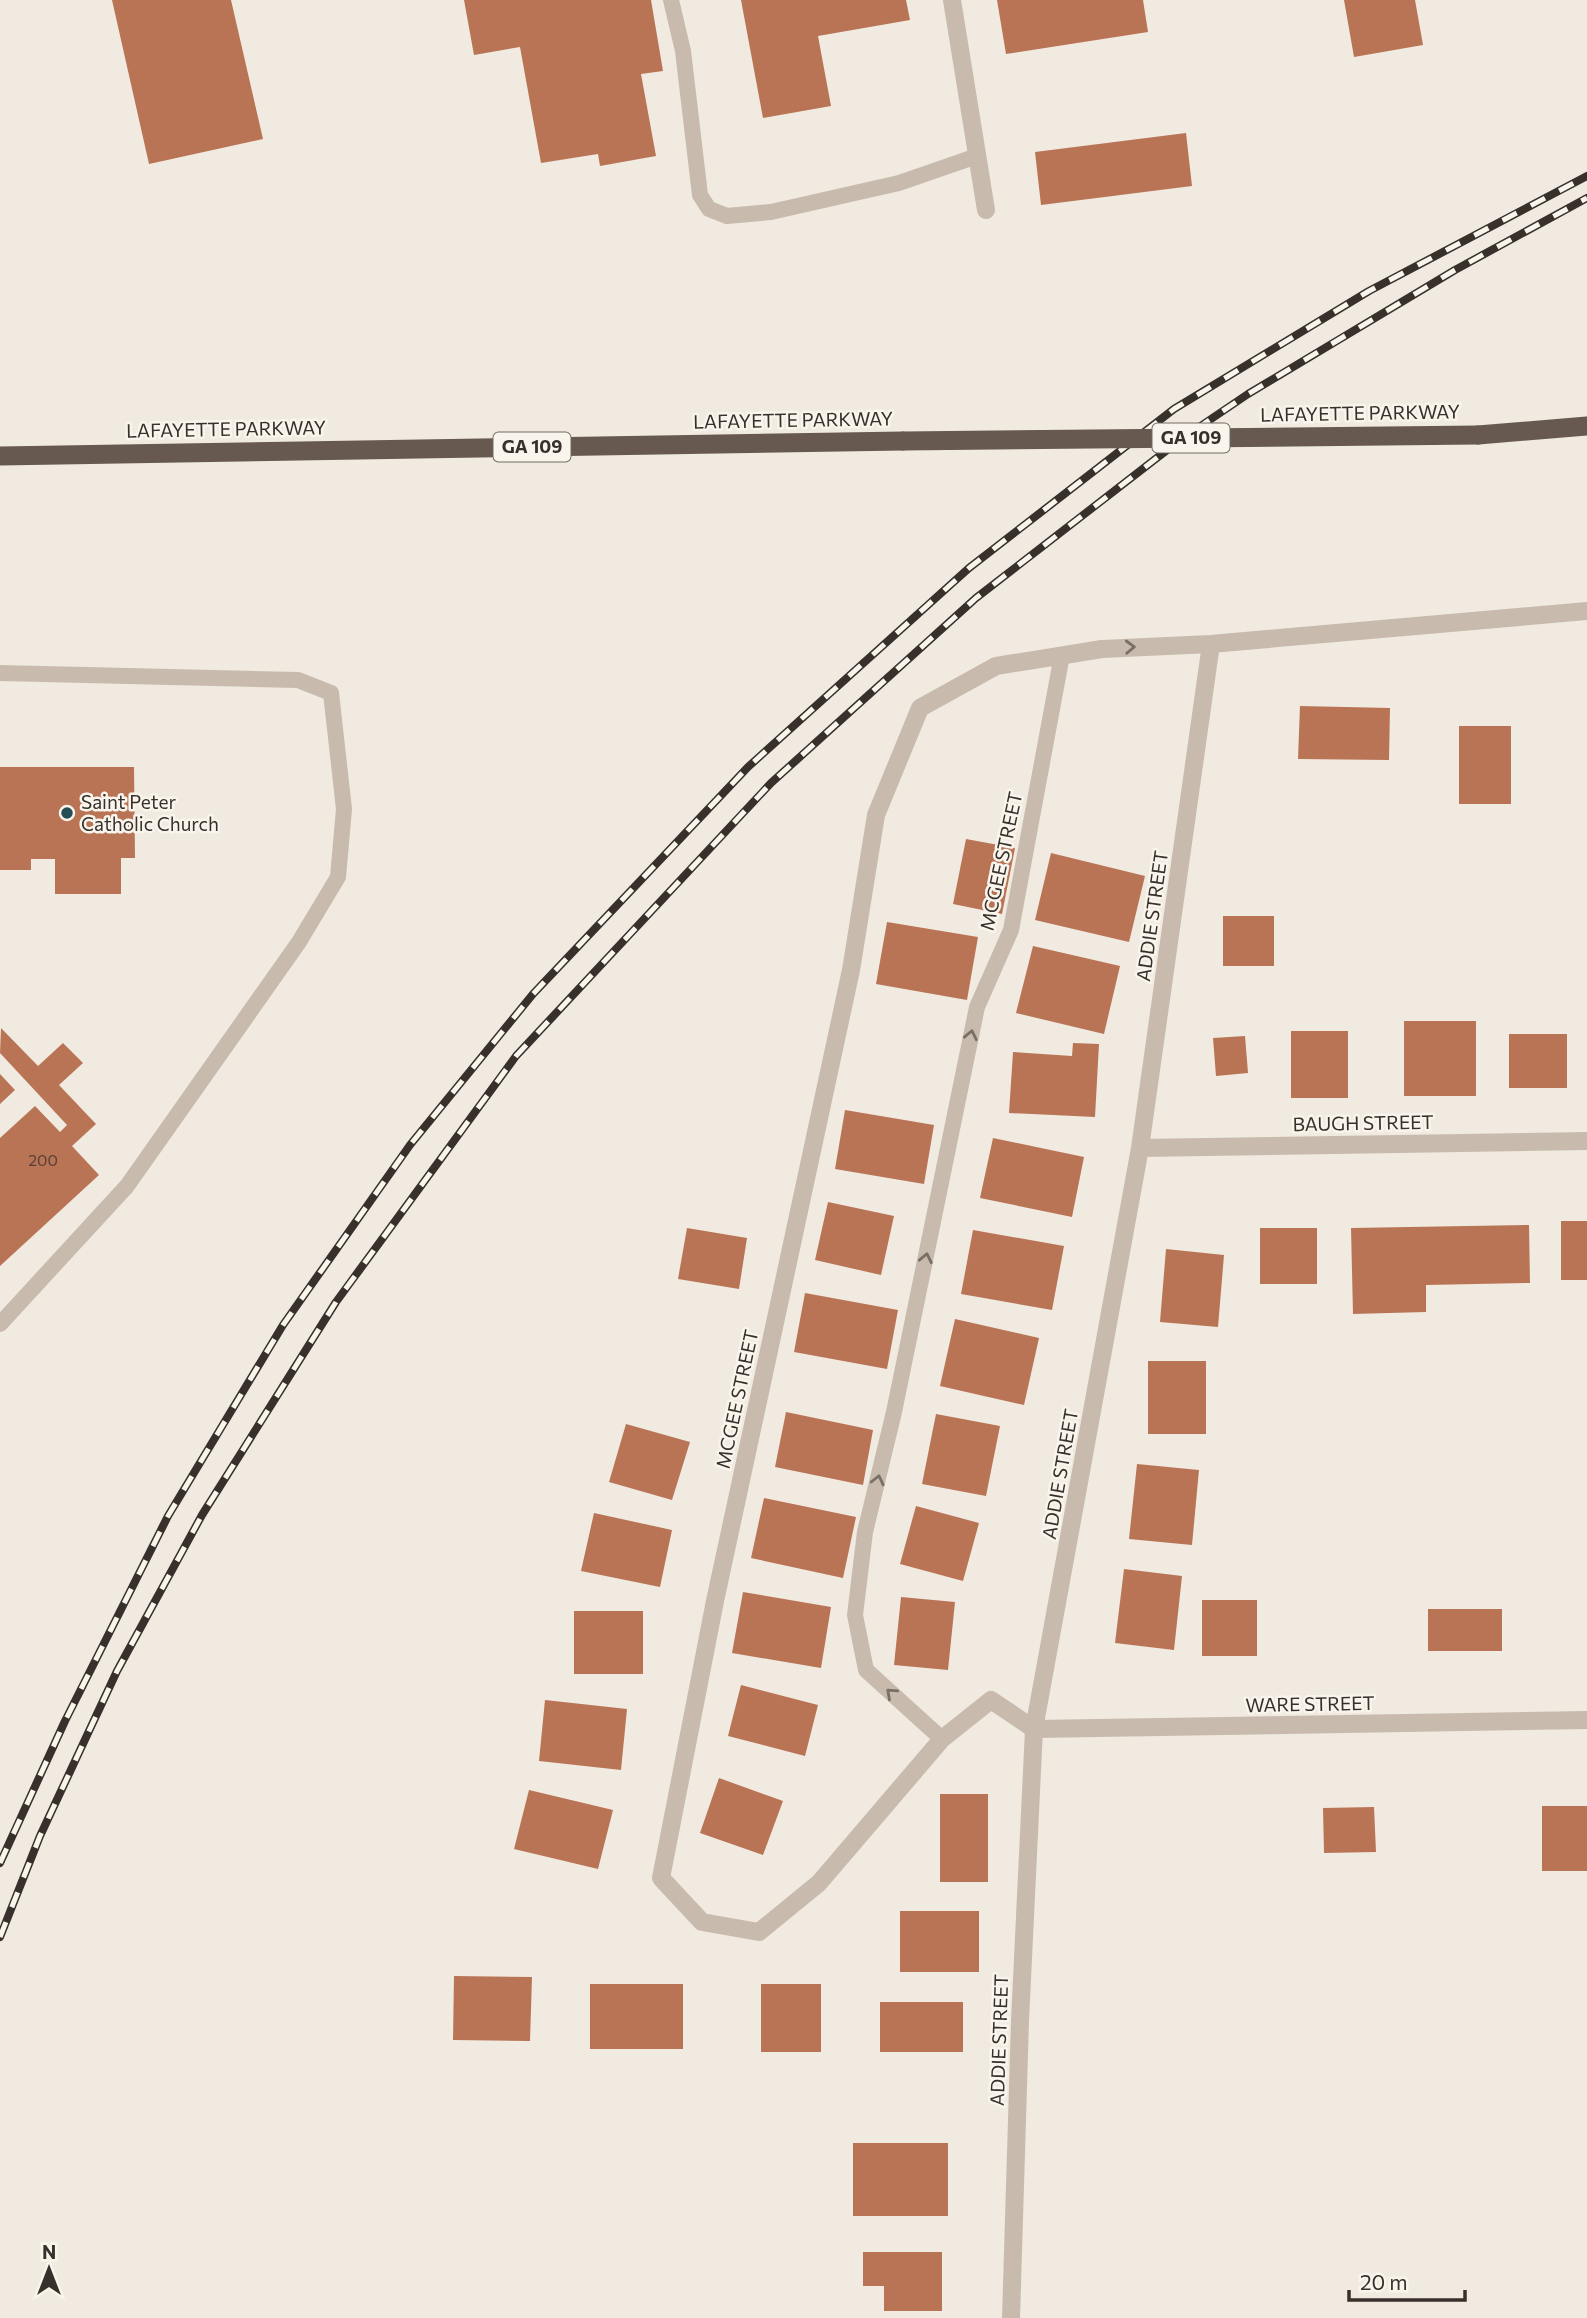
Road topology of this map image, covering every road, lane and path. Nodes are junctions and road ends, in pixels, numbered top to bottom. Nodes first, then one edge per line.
1 (671, 0) edge
2 (952, 0) edge
3 (977, 156) junction
4 (986, 210) dead end
5 (1587, 426) edge
6 (0, 456) edge
7 (1587, 611) edge
8 (1211, 644) junction
9 (1062, 655) junction
10 (0, 673) edge
11 (1587, 1141) edge
12 (1140, 1148) junction
13 (0, 1324) edge
14 (1587, 1720) edge
15 (1034, 1730) junction
16 (942, 1739) junction
17 (1011, 2318) edge

1 - 3 lane
2 - 3 street
3 - 4 street
5 - 6 highway, LAFAYETTE PARKWAY / GA 109, bridge
7 - 8 street, MCGEE STREET
9 -> 8 street, MCGEE STREET
8 - 12 street, ADDIE STREET
16 -> 9 lane, MCGEE STREET
9 - 16 street, MCGEE STREET
10 - 13 lane
11 - 12 street, BAUGH STREET
12 - 15 street, ADDIE STREET
14 - 15 street, WARE STREET
15 - 16 street, MCGEE STREET
15 - 17 street, ADDIE STREET

